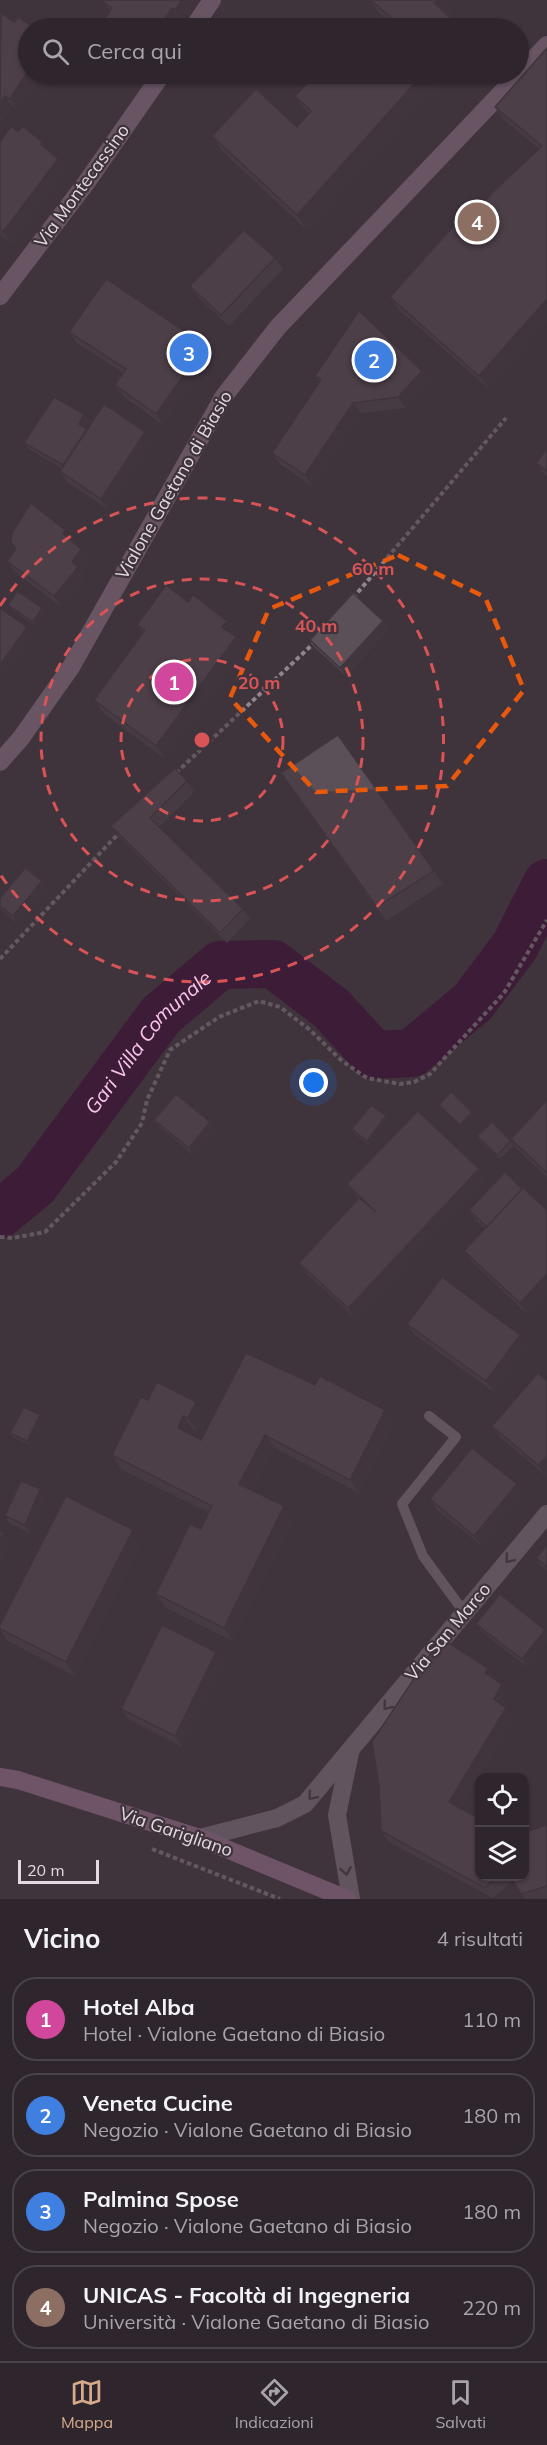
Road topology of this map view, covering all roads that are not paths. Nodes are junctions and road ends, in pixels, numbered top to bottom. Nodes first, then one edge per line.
1 (213, 0) edge
2 (200, 18) edge
3 (547, 45) edge
4 (529, 64) edge
5 (155, 84) edge
6 (510, 84) edge
7 (0, 296) edge
8 (0, 762) edge
9 (429, 1416) dead end
10 (547, 1514) edge
11 (464, 1612) junction
12 (350, 1751) junction
13 (0, 1777) edge
14 (200, 1838) junction
15 (349, 1899) edge

1 - 2 street
3 - 4 street, Vialone Gaetano di Biasio
5 - 7 street, Via Montecassino
6 - 8 street, Vialone Gaetano di Biasio
9 - 11 lane
10 -> 11 street, Via San Marco
11 -> 12 street, Via San Marco
12 -> 14 street, Via San Marco
12 -> 15 street, Via San Marco
13 - 14 main road, Via Garigliano
14 - 15 main road, Via Garigliano

